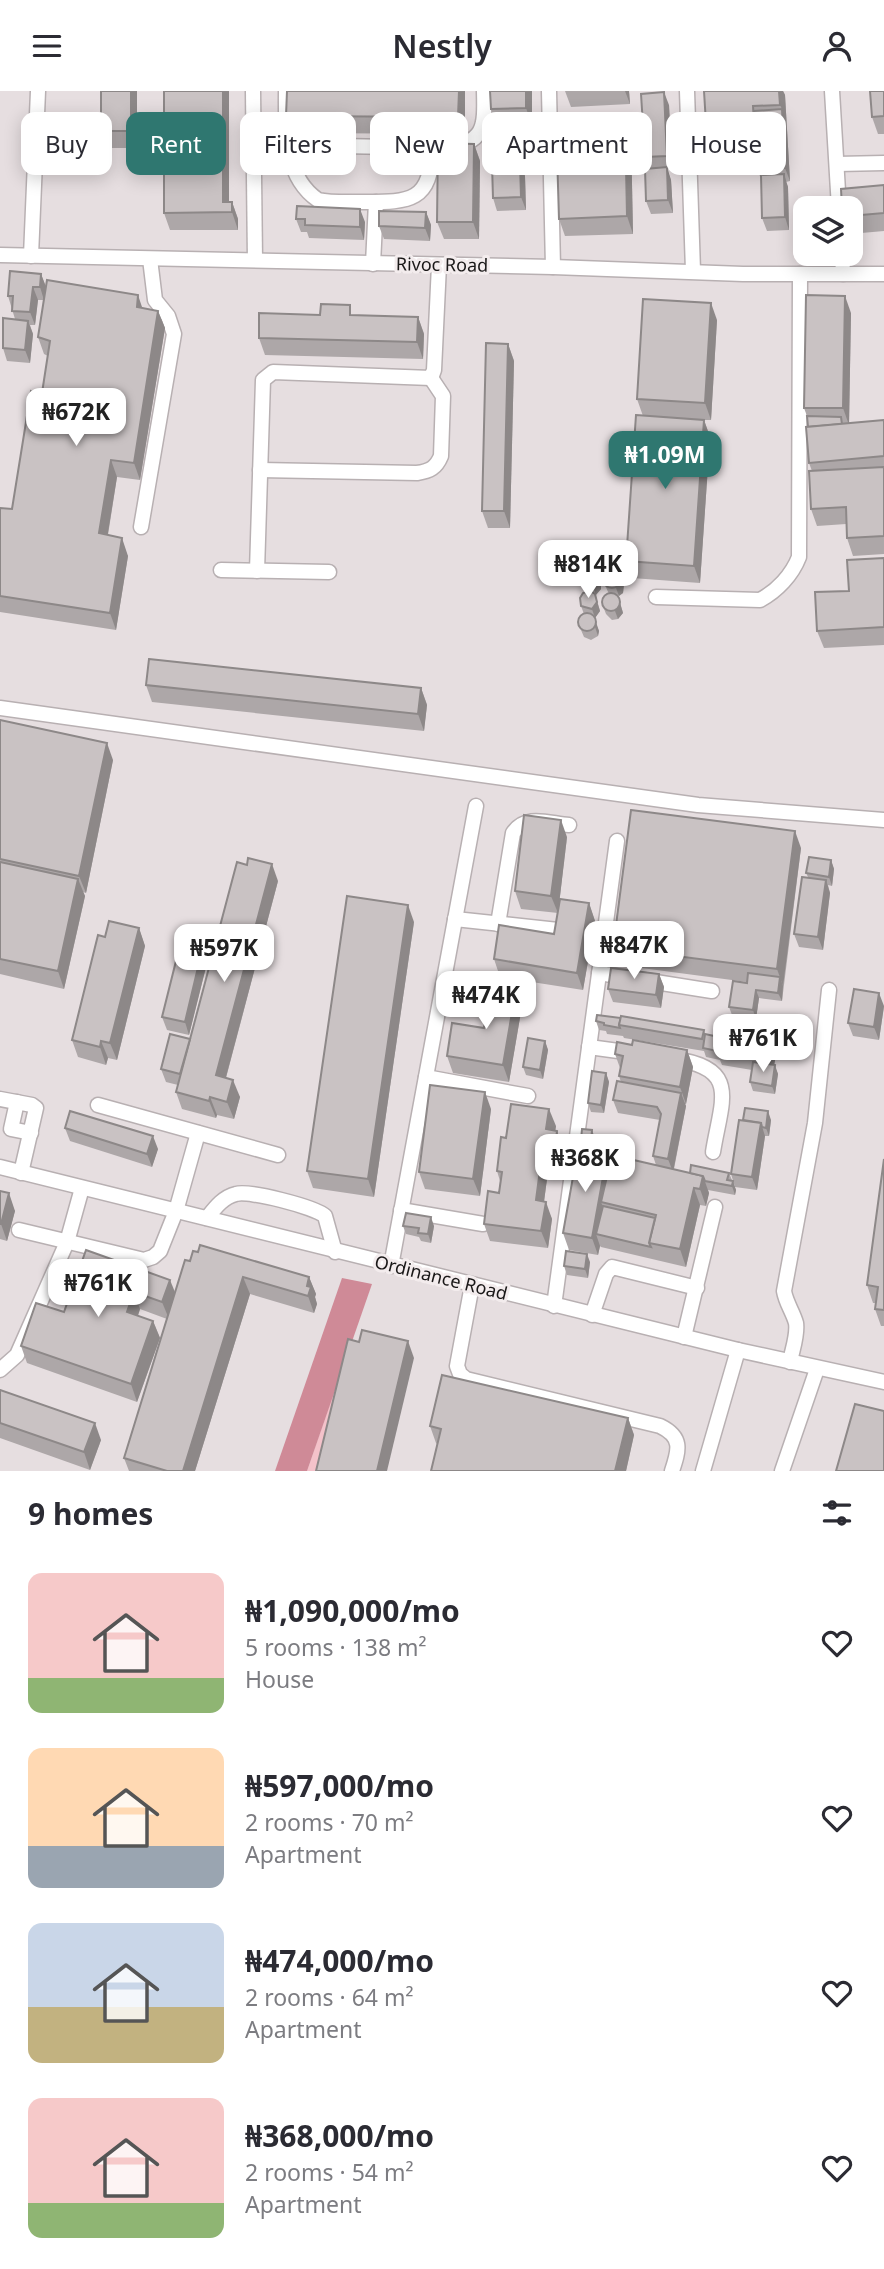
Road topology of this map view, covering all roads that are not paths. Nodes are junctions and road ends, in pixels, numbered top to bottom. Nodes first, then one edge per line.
1 (37, 91) edge
2 (286, 91) edge
3 (484, 91) edge
4 (549, 91) edge
5 (687, 91) edge
6 (832, 91) edge
7 (253, 92) edge
8 (287, 112) edge
9 (468, 142) edge
10 (884, 163) edge
11 (837, 164) junction
12 (297, 175) edge
13 (428, 175) edge
14 (838, 196) edge
15 (376, 202) junction
16 (0, 255) edge
17 (31, 256) junction
18 (150, 259) junction
19 (255, 260) junction
20 (373, 264) junction
21 (439, 265) junction
22 (843, 266) edge
23 (553, 267) junction
24 (692, 271) junction
25 (800, 274) junction
26 (843, 274) junction
27 (884, 274) edge
28 (431, 378) junction
29 (260, 470) junction
30 (141, 527) dead end
31 (221, 571) dead end
32 (257, 571) junction
33 (329, 572) dead end
34 (656, 597) dead end
35 (0, 708) edge
36 (476, 806) dead end
37 (884, 820) edge
38 (569, 825) dead end
39 (617, 841) dead end
40 (455, 919) junction
41 (498, 924) junction
42 (558, 930) edge
43 (599, 973) junction
44 (829, 990) dead end
45 (712, 991) dead end
46 (589, 1047) junction
47 (426, 1077) junction
48 (528, 1096) dead end
49 (0, 1099) edge
50 (17, 1102) junction
51 (98, 1105) dead end
52 (6, 1129) edge
53 (31, 1133) junction
54 (198, 1133) junction
55 (713, 1152) dead end
56 (278, 1155) dead end
57 (0, 1167) edge
58 (21, 1173) junction
59 (82, 1188) junction
60 (715, 1207) dead end
61 (401, 1210) junction
62 (176, 1211) junction
63 (207, 1218) junction
64 (483, 1224) edge
65 (19, 1230) dead end
66 (66, 1242) junction
67 (335, 1252) junction
68 (391, 1266) junction
69 (472, 1285) junction
70 (698, 1288) junction
71 (554, 1305) junction
72 (592, 1315) junction
73 (684, 1337) junction
74 (738, 1350) junction
75 (790, 1362) junction
76 (817, 1369) junction
77 (0, 1370) edge
78 (884, 1381) edge
79 (672, 1471) edge
80 (703, 1471) edge
81 (782, 1471) edge

1 - 17 street
2 - 8 street
3 - 9 street
4 - 23 street
5 - 24 street
6 - 11 street
7 - 19 street
10 - 11 street
11 - 14 street
12 - 15 street
13 - 15 street
15 - 20 street
16 - 17 street, Rivoc Road
17 - 18 street, Rivoc Road
18 - 19 street, Rivoc Road
18 - 30 street
19 - 20 street, Rivoc Road
20 - 21 street, Rivoc Road
21 - 23 street, Rivoc Road
21 - 28 street
22 - 26 street
23 - 24 street, Rivoc Road
24 - 25 street, Rivoc Road
25 - 26 street, Rivoc Road
25 - 34 street
26 - 27 street, Rivoc Road
28 - 29 street
28 - 29 street
29 - 32 street
31 - 32 street
32 - 33 street
35 - 37 street
36 - 40 street
38 - 41 street
39 - 43 street
40 - 41 street
40 - 47 street
41 - 42 street
43 - 45 street
43 - 46 street
44 - 75 street
46 - 55 street
46 - 71 street
47 - 48 street
47 - 61 street
49 - 50 street
50 - 52 street
50 - 53 street
51 - 54 street
52 - 53 street
53 - 58 street
54 - 56 street
54 - 62 street
57 - 58 street, Ordinance Road
58 - 59 street, Ordinance Road
59 - 62 street, Ordinance Road
59 - 66 street
60 - 70 street
61 - 64 street
61 - 68 street
62 - 63 street, Ordinance Road
62 - 66 street
63 - 67 street, Ordinance Road
63 - 67 street
65 - 66 street
66 - 77 street
67 - 68 street, Ordinance Road
68 - 69 street, Ordinance Road
69 - 71 street, Ordinance Road
69 - 79 street
70 - 72 street
70 - 73 street
71 - 72 street, Ordinance Road
72 - 73 street, Ordinance Road
73 - 74 street, Ordinance Road
74 - 75 street, Ordinance Road
74 - 80 street
75 - 76 street, Ordinance Road
76 - 78 street, Ordinance Road
76 - 81 street

